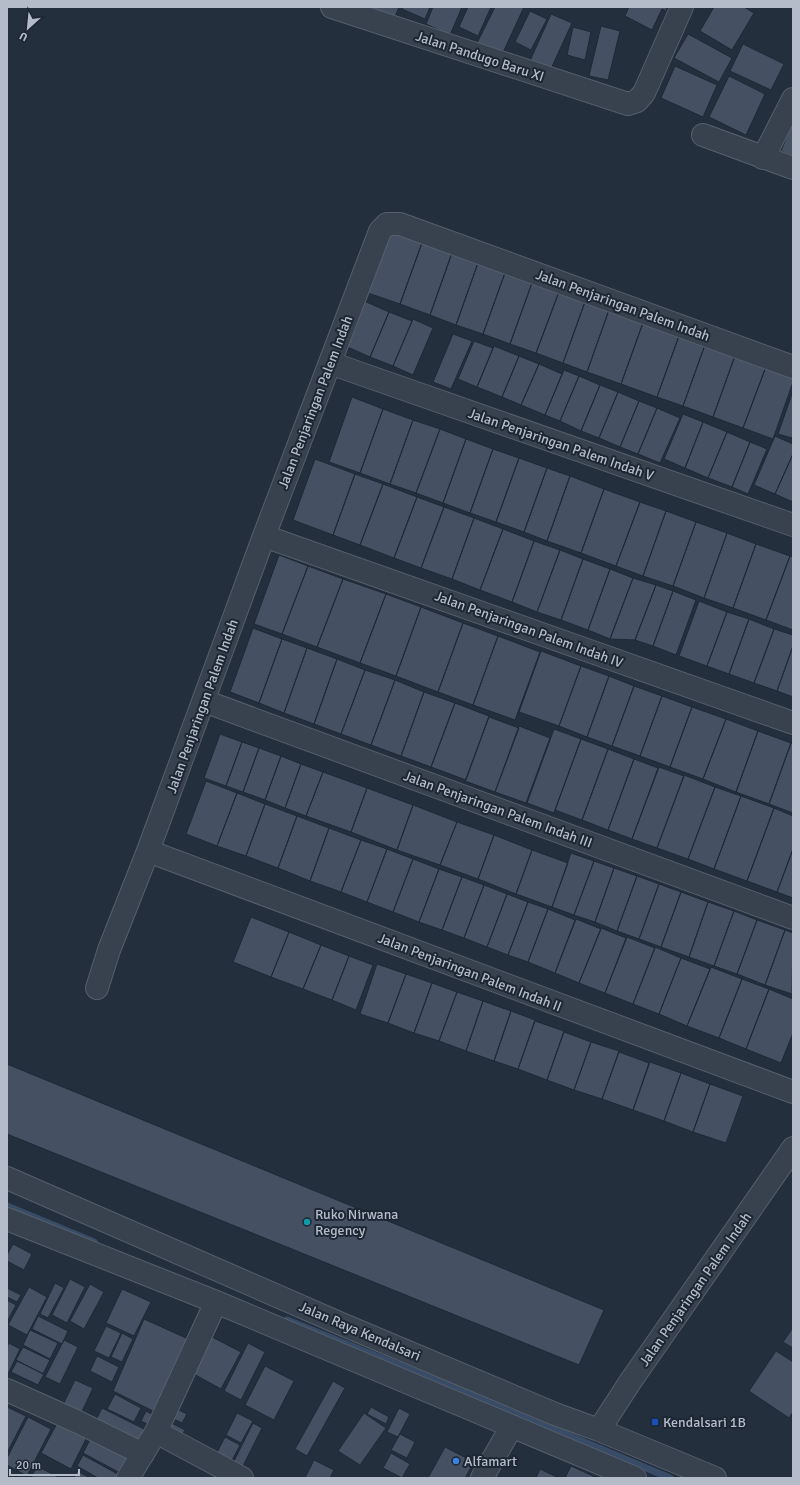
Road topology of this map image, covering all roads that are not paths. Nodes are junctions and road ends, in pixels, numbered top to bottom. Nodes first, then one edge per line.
1 (332, 7) edge
2 (682, 7) edge
3 (793, 99) edge
4 (703, 135) dead end
5 (763, 158) junction
6 (793, 168) edge
7 (330, 363) junction
8 (793, 367) edge
9 (793, 526) edge
10 (264, 536) junction
11 (204, 701) junction
12 (793, 723) edge
13 (148, 851) junction
14 (793, 918) edge
15 (97, 988) dead end
16 (793, 1092) edge
17 (793, 1148) edge
18 (7, 1178) edge
19 (7, 1219) edge
20 (216, 1302) junction
21 (7, 1390) edge
22 (512, 1426) junction
23 (599, 1430) junction
24 (156, 1432) junction
25 (143, 1454) junction
26 (128, 1478) edge
27 (242, 1478) edge
28 (482, 1478) edge
29 (635, 1478) edge
30 (715, 1478) edge

1 - 2 street, Jalan Pandugo Baru XI
3 - 5 street
4 - 5 street
5 - 6 street
7 - 8 street, Jalan Penjaringan Palem Indah
7 - 9 street, Jalan Penjaringan Palem Indah V
7 - 10 street, Jalan Penjaringan Palem Indah
10 - 11 street, Jalan Penjaringan Palem Indah
10 - 12 street, Jalan Penjaringan Palem Indah IV
11 - 13 street, Jalan Penjaringan Palem Indah
11 - 14 street, Jalan Penjaringan Palem Indah III
13 - 15 street, Jalan Penjaringan Palem Indah
13 - 16 street, Jalan Penjaringan Palem Indah II
17 - 23 street, Jalan Penjaringan Palem Indah
18 - 23 street, Jalan Raya Kendalsari
19 - 20 street, Jalan Raya Kendalsari
20 - 22 street, Jalan Raya Kendalsari
20 - 24 street
21 - 25 street
22 - 28 street
22 - 29 street, Jalan Raya Kendalsari
23 - 30 street, Jalan Raya Kendalsari
24 - 25 street
24 - 27 street
25 - 26 street

